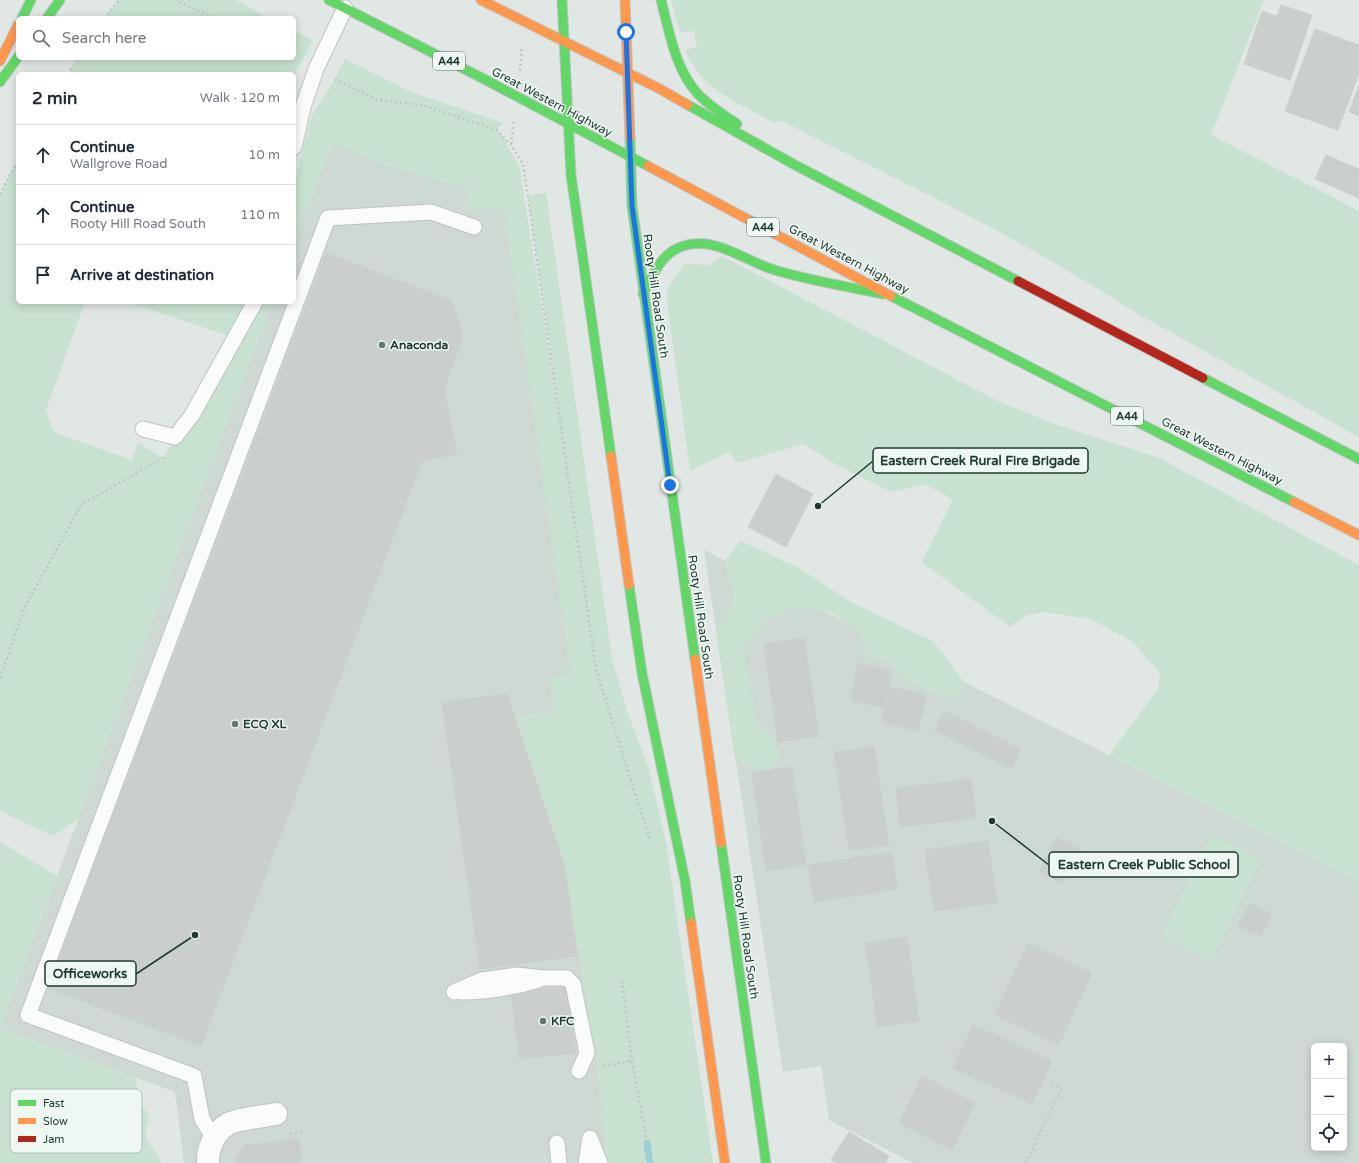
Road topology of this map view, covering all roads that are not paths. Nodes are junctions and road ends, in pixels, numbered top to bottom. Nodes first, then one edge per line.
1 (31, 0) edge
2 (60, 0) edge
3 (329, 0) edge
4 (481, 0) edge
5 (562, 0) edge
6 (625, 0) edge
7 (661, 0) edge
8 (345, 8) junction
9 (23, 16) edge
10 (48, 16) edge
11 (16, 29) edge
12 (564, 41) junction
13 (16, 60) edge
14 (0, 61) edge
15 (627, 72) junction
16 (0, 82) edge
17 (568, 125) junction
18 (296, 138) edge
19 (631, 157) junction
20 (795, 166) junction
21 (474, 227) dead end
22 (643, 294) junction
23 (894, 297) junction
24 (296, 303) edge
25 (254, 304) edge
26 (296, 304) edge
27 (143, 429) dead end
28 (1359, 458) edge
29 (1359, 535) edge
30 (454, 992) dead end
31 (579, 1070) road end
32 (276, 1114) dead end
33 (213, 1137) junction
34 (556, 1143) dead end
35 (208, 1163) edge
36 (559, 1163) edge
37 (586, 1163) edge
38 (600, 1163) edge
39 (725, 1163) edge
40 (766, 1163) edge

1 - 9 main road
2 - 10 main road
3 - 8 main road, Great Western Highway / A44
4 - 12 main road
5 - 12 main road
6 - 15 main road, Rooty Hill Road South
7 - 20 main road
8 - 17 main road, Great Western Highway / A44
8 - 18 lane
11 - 14 main road
12 - 15 main road
12 - 17 main road
13 - 16 main road
15 - 19 main road, Rooty Hill Road South
15 - 20 main road
17 - 19 main road, Great Western Highway / A44
17 - 39 main road
19 - 22 main road, Rooty Hill Road South
19 - 23 main road, Great Western Highway / A44
20 - 28 main road
21 - 24 lane
22 - 23 main road
22 - 40 main road, Rooty Hill Road South
23 - 29 main road, Great Western Highway / A44
25 - 27 lane
26 - 33 lane
30 - 31 lane
32 - 33 street
33 - 35 street
34 - 36 lane
37 - 38 lane

